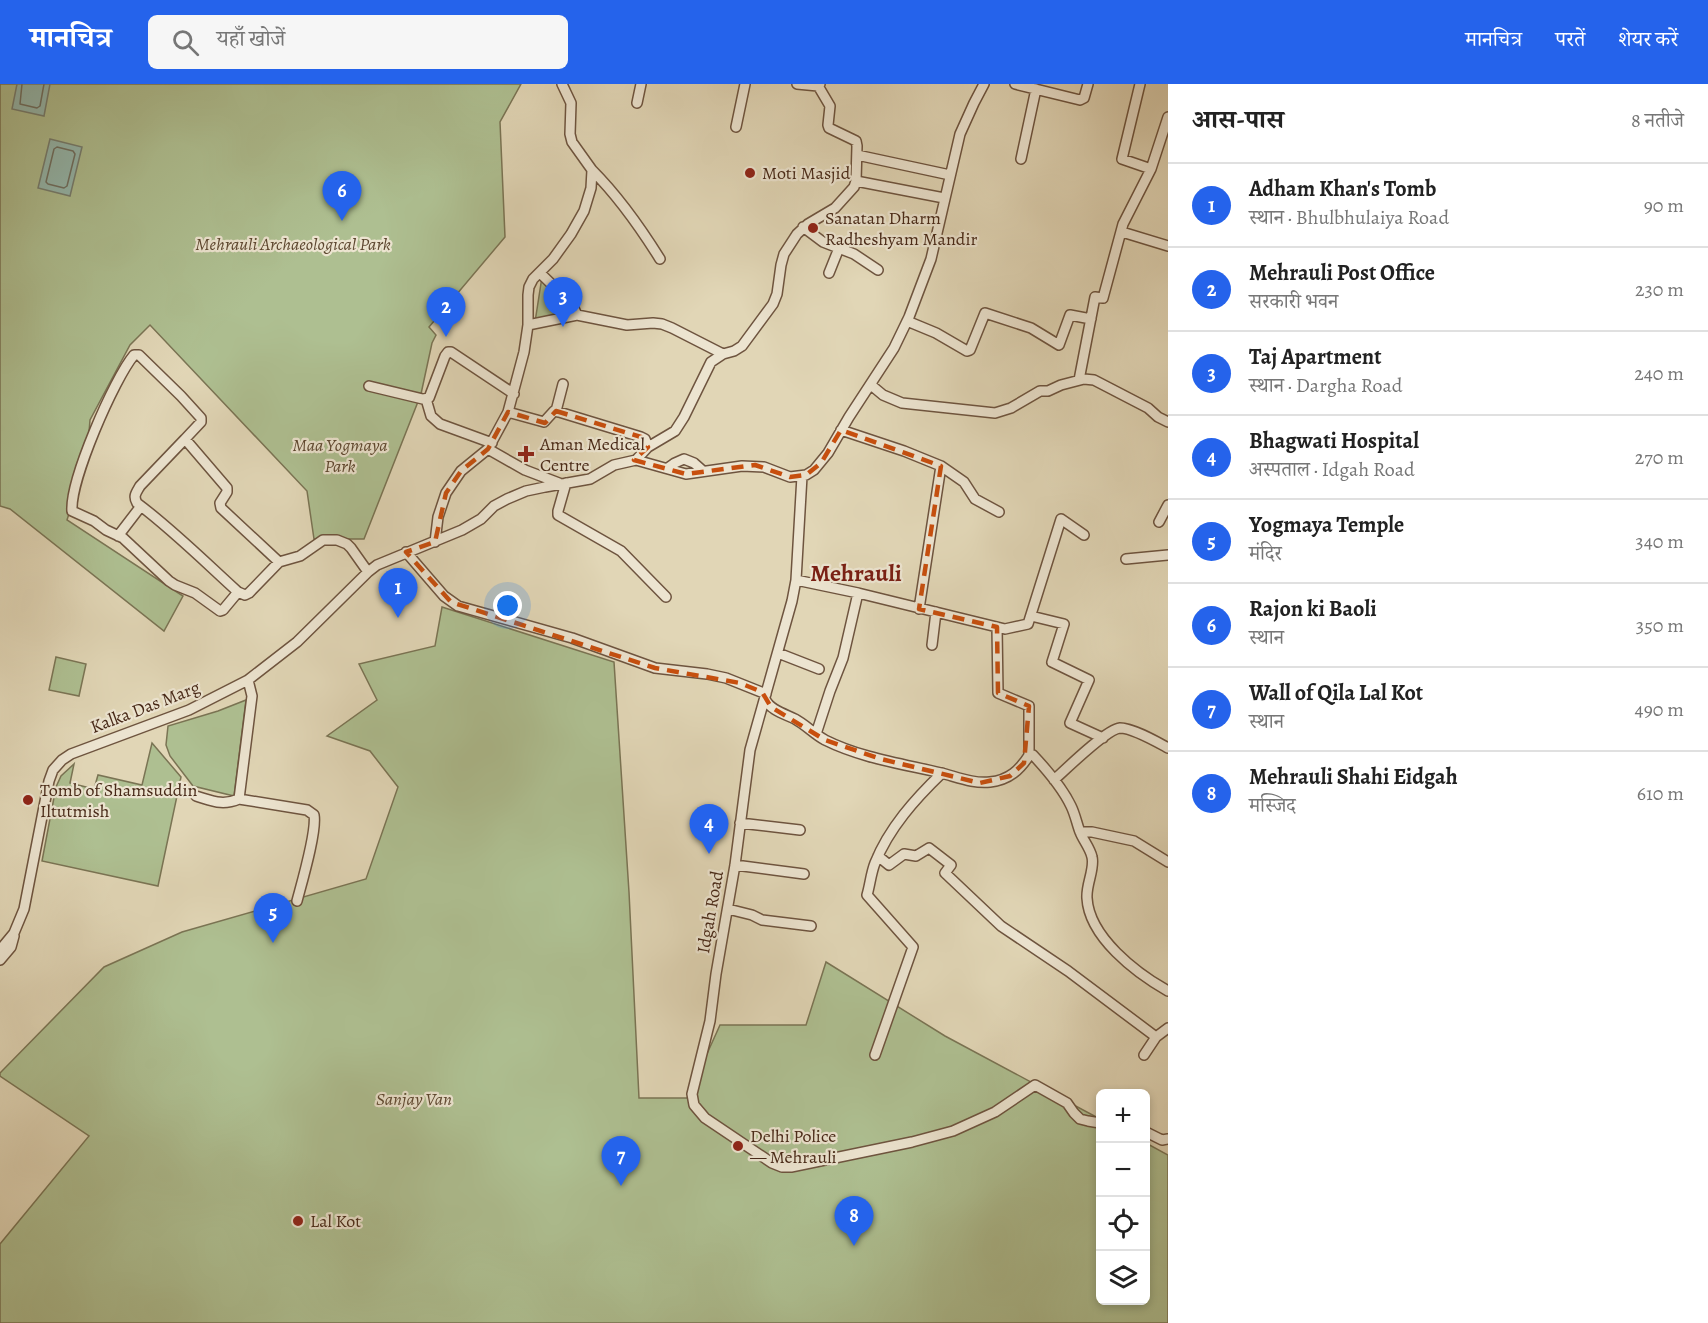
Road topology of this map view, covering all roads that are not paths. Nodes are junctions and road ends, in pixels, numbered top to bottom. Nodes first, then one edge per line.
1 (562, 84) edge
2 (641, 84) edge
3 (745, 84) edge
4 (797, 84) edge
5 (984, 84) edge
6 (1015, 84) edge
7 (1088, 84) edge
8 (1140, 84) edge
9 (819, 85) edge
10 (1036, 89) junction
11 (637, 103) dead end
12 (1168, 117) edge
13 (736, 127) dead end
14 (1166, 129) edge
15 (857, 155) junction
16 (1021, 159) dead end
17 (1151, 169) junction
18 (592, 170) junction
19 (950, 175) junction
20 (856, 182) junction
21 (944, 198) junction
22 (803, 227) junction
23 (1122, 232) junction
24 (1168, 246) edge
25 (839, 248) junction
26 (660, 260) dead end
27 (878, 270) dead end
28 (540, 273) junction
29 (829, 273) dead end
30 (578, 315) junction
31 (1091, 319) junction
32 (907, 321) junction
33 (528, 325) junction
34 (723, 354) junction
35 (1079, 380) junction
36 (563, 384) dead end
37 (871, 385) junction
38 (369, 386) dead end
39 (514, 394) junction
40 (426, 399) junction
41 (556, 411) junction
42 (508, 412) junction
43 (1168, 422) edge
44 (841, 430) junction
45 (185, 439) junction
46 (490, 446) junction
47 (648, 447) junction
48 (636, 460) junction
49 (941, 466) junction
50 (668, 468) junction
51 (703, 471) junction
52 (802, 476) junction
53 (564, 484) junction
54 (1168, 505) edge
55 (141, 506) junction
56 (999, 512) dead end
57 (1159, 522) dead end
58 (1084, 535) dead end
59 (118, 536) junction
60 (435, 542) junction
61 (406, 552) junction
62 (1168, 555) edge
63 (1126, 559) dead end
64 (279, 562) junction
65 (368, 572) junction
66 (796, 580) junction
67 (238, 592) junction
68 (858, 592) junction
69 (666, 597) dead end
70 (919, 609) junction
71 (936, 612) junction
72 (1031, 616) junction
73 (997, 627) junction
74 (932, 645) dead end
75 (778, 653) junction
76 (819, 669) dead end
77 (248, 680) junction
78 (766, 696) junction
79 (816, 734) junction
80 (1103, 738) junction
81 (1168, 748) edge
82 (1029, 755) junction
83 (942, 773) junction
84 (1054, 780) junction
85 (196, 796) dead end
86 (239, 799) junction
87 (740, 823) junction
88 (800, 830) dead end
89 (1080, 832) junction
90 (878, 856) junction
91 (1168, 862) edge
92 (735, 865) junction
93 (804, 874) dead end
94 (297, 901) dead end
95 (728, 909) junction
96 (811, 926) dead end
97 (14, 933) junction
98 (0, 950) edge
99 (0, 960) edge
100 (1168, 991) edge
101 (1168, 1028) edge
102 (1156, 1037) junction
103 (874, 1055) dead end
104 (1144, 1055) dead end
105 (1096, 1122) edge
106 (1150, 1134) edge
107 (1168, 1139) edge

1 - 18 street
2 - 11 street
3 - 13 street
4 - 9 street
5 - 19 street
6 - 10 street
7 - 10 street
8 - 17 street
9 - 15 street
10 - 16 street
12 - 14 street
14 - 17 street
15 - 19 street
15 - 20 street
17 - 23 street
18 - 26 street
18 - 28 street
19 - 21 street
20 - 21 street
20 - 22 street
21 - 32 street
22 - 25 street
22 - 34 street
23 - 24 street
23 - 31 street
25 - 27 street
25 - 29 street
28 - 30 street
28 - 33 street
30 - 33 street
30 - 34 street
31 - 32 street
31 - 35 street
32 - 37 street
33 - 39 street
34 - 47 street
35 - 37 street
35 - 43 street
36 - 41 street
37 - 44 street
38 - 40 street
39 - 40 street
39 - 42 street
40 - 46 street
41 - 42 street
41 - 47 street
42 - 46 street
44 - 49 street
44 - 52 street
45 - 55 street
45 - 59 street
45 - 64 street
46 - 53 street
46 - 60 street
47 - 48 street
48 - 50 street
48 - 53 street, Kalka Das Marg
49 - 56 street
49 - 70 street
50 - 51 street
50 - 51 street
51 - 52 street
52 - 66 street, Idgah Road
53 - 60 street, Kalka Das Marg
53 - 69 street
54 - 57 street
55 - 59 street
55 - 67 street
58 - 72 street
59 - 67 street
60 - 61 street, Kalka Das Marg
61 - 65 street, Kalka Das Marg
61 - 78 street
62 - 63 street
64 - 65 street
64 - 67 street
65 - 77 street, Kalka Das Marg
66 - 68 street
66 - 75 street, Idgah Road
68 - 70 street
68 - 79 street
70 - 71 street
71 - 73 street
71 - 74 street
72 - 73 street
72 - 80 street
73 - 82 street
75 - 76 street
75 - 78 street, Idgah Road
77 - 86 street
77 - 97 street, Kalka Das Marg
78 - 79 street
78 - 87 street, Idgah Road
79 - 83 street
80 - 81 street
80 - 84 street
82 - 83 street
82 - 84 street
83 - 90 street
84 - 89 street
85 - 86 street
86 - 94 street
87 - 88 street
87 - 92 street, Idgah Road
89 - 91 street
89 - 100 street
90 - 102 street
90 - 103 street
92 - 93 street
92 - 95 street, Idgah Road
95 - 96 street
95 - 105 street, Idgah Road
97 - 98 street, Kalka Das Marg
97 - 99 street, Kalka Das Marg
101 - 102 street
102 - 104 street
106 - 107 street

